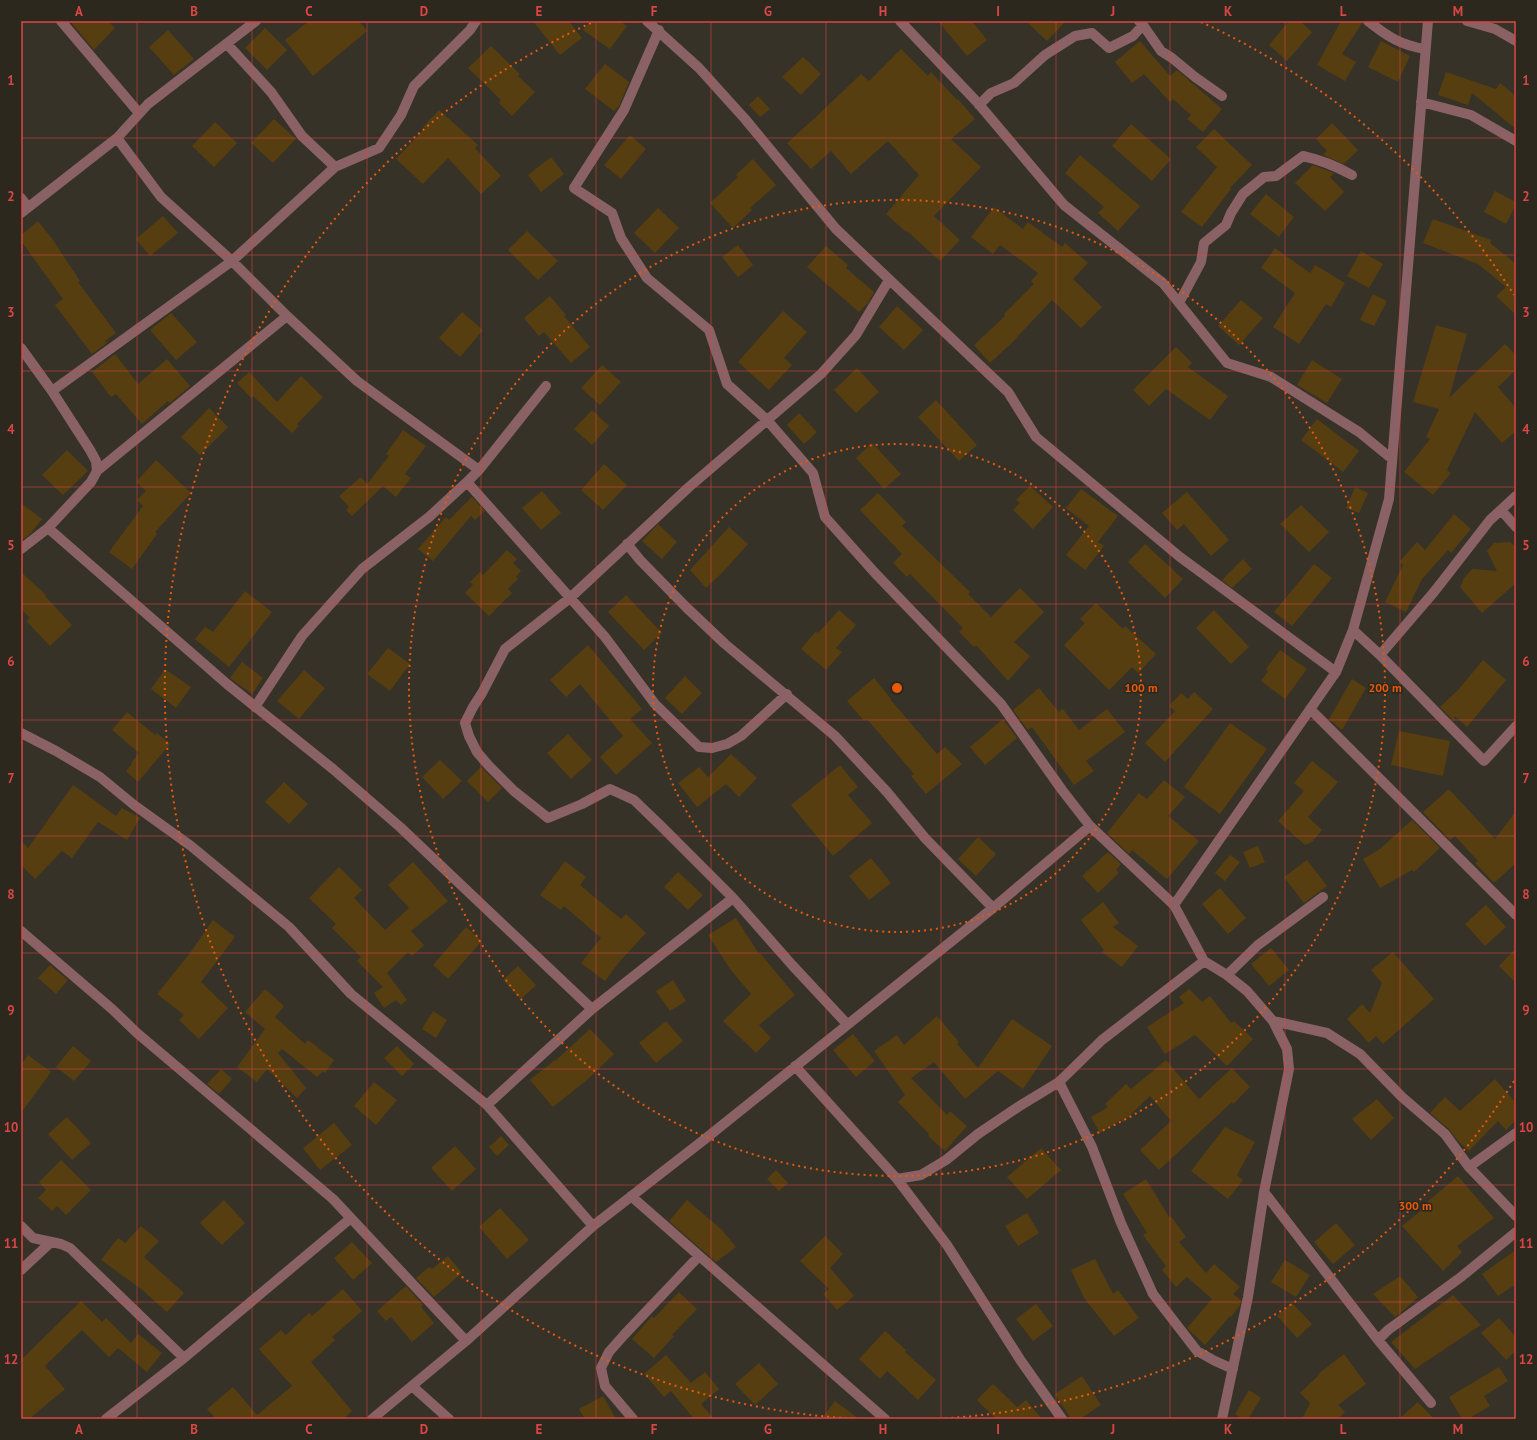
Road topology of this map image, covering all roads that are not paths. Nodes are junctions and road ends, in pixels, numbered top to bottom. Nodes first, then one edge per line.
1 (61, 21) edge
2 (256, 21) edge
3 (476, 21) edge
4 (647, 21) edge
5 (900, 21) edge
6 (1368, 21) edge
7 (1428, 21) edge
8 (1467, 21) edge
9 (1141, 23) edge
10 (659, 30) junction
11 (1516, 40) edge
12 (227, 44) junction
13 (1425, 49) junction
14 (1222, 96) dead end
15 (1421, 102) junction
16 (979, 105) junction
17 (139, 113) junction
18 (117, 138) junction
19 (1516, 141) edge
20 (335, 166) junction
21 (1352, 175) dead end
22 (21, 198) edge
23 (24, 210) edge
24 (232, 261) junction
25 (889, 280) junction
26 (1179, 303) junction
27 (287, 316) junction
28 (21, 348) edge
29 (546, 386) dead end
30 (52, 391) junction
31 (767, 420) junction
32 (1392, 459) junction
33 (479, 470) junction
34 (97, 471) junction
35 (467, 482) junction
36 (1516, 496) edge
37 (1500, 510) junction
38 (1516, 527) edge
39 (48, 528) junction
40 (627, 544) junction
41 (21, 549) edge
42 (570, 598) junction
43 (1353, 630) junction
44 (1380, 655) junction
45 (1336, 672) junction
46 (787, 694) junction
47 (255, 707) junction
48 (1310, 709) junction
49 (1516, 726) edge
50 (21, 733) edge
51 (1090, 826) junction
52 (1323, 897) dead end
53 (733, 898) junction
54 (1174, 905) junction
55 (993, 908) junction
56 (1516, 915) edge
57 (21, 931) edge
58 (1204, 961) junction
59 (1227, 975) junction
60 (592, 1009) junction
61 (1273, 1021) junction
62 (847, 1024) junction
63 (795, 1066) junction
64 (1059, 1082) junction
65 (487, 1105) junction
66 (1516, 1133) edge
67 (1469, 1167) junction
68 (897, 1179) junction
69 (1264, 1192) junction
70 (631, 1196) junction
71 (1516, 1216) edge
72 (351, 1218) junction
73 (21, 1226) edge
74 (593, 1226) junction
75 (1516, 1232) edge
76 (51, 1242) junction
77 (699, 1256) junction
78 (21, 1270) edge
79 (1378, 1340) junction
80 (466, 1341) junction
81 (184, 1358) junction
82 (1233, 1369) junction
83 (412, 1386) junction
84 (1431, 1403) dead end
85 (106, 1419) edge
86 (372, 1419) edge
87 (449, 1419) edge
88 (633, 1419) edge
89 (885, 1419) edge
90 (1062, 1419) edge
91 (1222, 1419) edge

1 - 17 street
2 - 12 street
3 - 20 street
4 - 10 street
5 - 16 street
6 - 13 street
7 - 13 street
8 - 11 street
9 - 14 street
9 - 16 street
10 - 25 street
10 - 31 street
12 - 17 street
12 - 20 street
13 - 15 street
15 - 19 street
15 - 32 street
16 - 26 street
17 - 18 street
18 - 23 street
18 - 24 street
20 - 24 street
21 - 26 street
22 - 23 street
24 - 27 street
24 - 30 street
25 - 31 street
25 - 45 street
26 - 32 street
27 - 33 street
27 - 34 street
28 - 30 street
29 - 33 street
30 - 34 street
31 - 40 street
31 - 51 street
32 - 43 street
33 - 35 street
34 - 39 street
35 - 42 street
35 - 47 street
36 - 37 street
37 - 38 street
37 - 44 street
39 - 41 street
39 - 47 street
40 - 42 street
40 - 46 street
42 - 46 street
42 - 53 street
43 - 44 street
43 - 45 street
44 - 49 street
45 - 48 street
46 - 55 street
47 - 60 street
48 - 54 street
48 - 56 street
50 - 65 street
51 - 54 street
51 - 55 street
52 - 59 street
53 - 60 street
53 - 62 street
54 - 58 street
55 - 62 street
57 - 72 street
58 - 59 street
58 - 64 street
59 - 61 street
60 - 65 street
61 - 67 street
61 - 69 street
62 - 63 street
63 - 68 street
63 - 70 street
64 - 68 street
64 - 82 street
65 - 74 street
66 - 67 street
67 - 71 street
68 - 90 street
69 - 79 street
69 - 82 street
70 - 74 street
70 - 77 street
72 - 80 street
72 - 81 street
73 - 76 street
74 - 80 street
75 - 79 street
76 - 78 street
76 - 81 street
77 - 88 street
77 - 89 street
79 - 84 street
80 - 83 street
81 - 85 street
82 - 91 street
83 - 86 street
83 - 87 street

